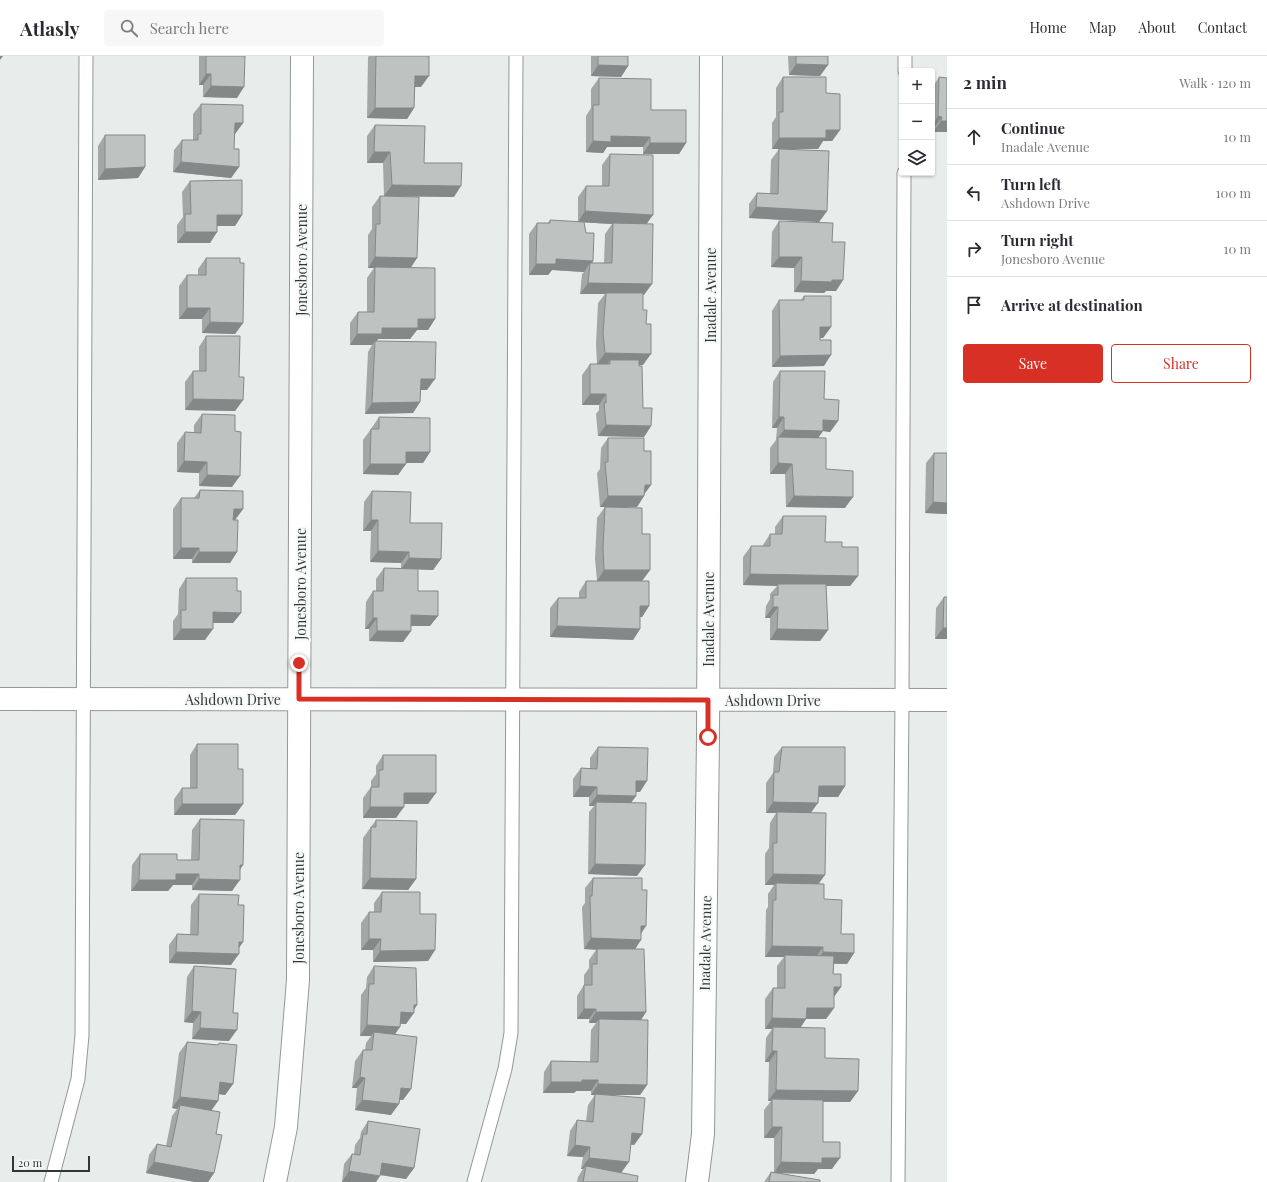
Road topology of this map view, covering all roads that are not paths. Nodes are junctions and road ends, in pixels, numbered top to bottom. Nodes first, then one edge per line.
1 (86, 56) edge
2 (302, 56) edge
3 (516, 56) edge
4 (711, 56) edge
5 (905, 56) edge
6 (905, 68) edge
7 (904, 176) edge
8 (0, 699) edge
9 (84, 699) junction
10 (299, 699) junction
11 (514, 699) junction
12 (708, 700) junction
13 (902, 700) junction
14 (947, 700) edge
15 (51, 1182) edge
16 (275, 1182) edge
17 (474, 1182) edge
18 (697, 1182) edge
19 (898, 1182) edge

1 - 9 lane
2 - 10 street, Jonesboro Avenue
3 - 11 lane
4 - 12 street, Inadale Avenue
5 - 6 lane
7 - 13 lane
8 - 9 street, Ashdown Drive
9 - 10 street, Ashdown Drive
9 - 15 lane
10 - 11 street, Ashdown Drive
10 - 16 street, Jonesboro Avenue
11 - 12 street, Ashdown Drive
11 - 17 lane
12 - 13 street, Ashdown Drive
12 - 18 street, Inadale Avenue
13 - 14 street, Ashdown Drive
13 - 19 lane

